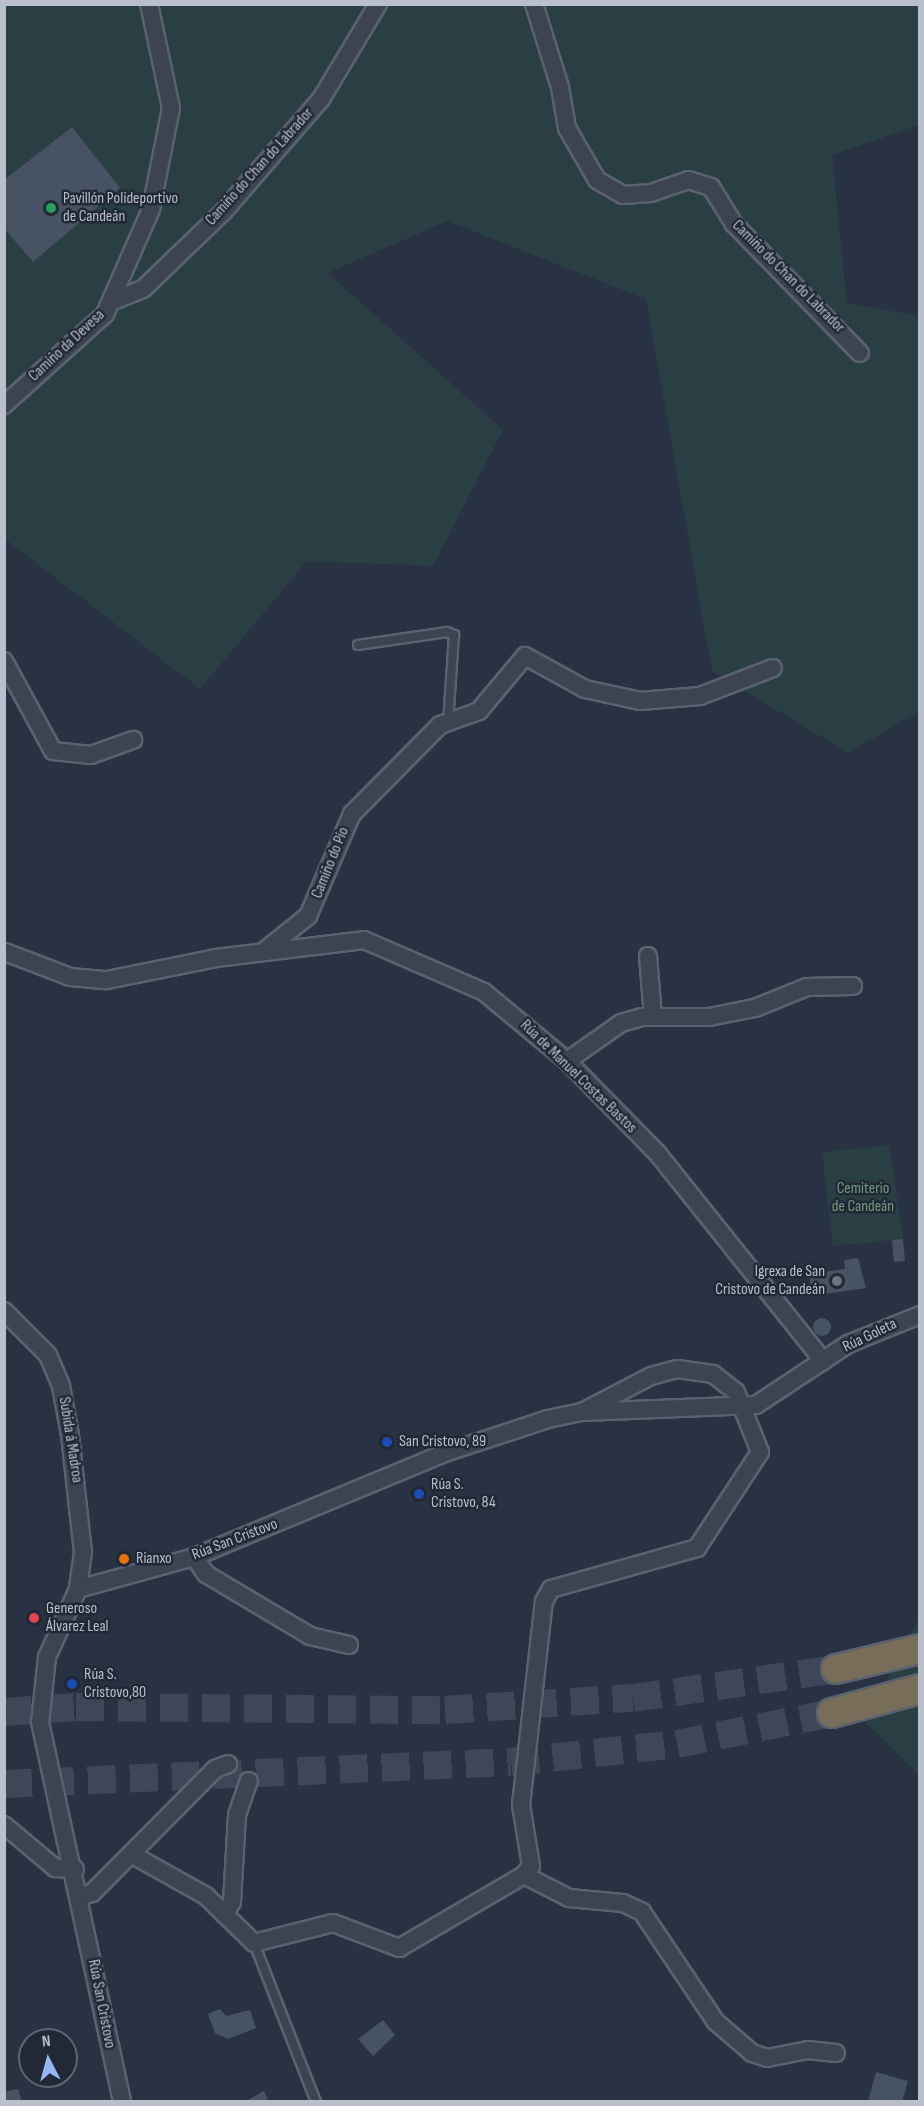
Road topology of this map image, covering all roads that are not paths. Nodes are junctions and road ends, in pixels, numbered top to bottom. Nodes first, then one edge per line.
1 (149, 4) edge
2 (378, 4) edge
3 (534, 4) edge
4 (113, 300) junction
5 (860, 353) dead end
6 (4, 405) edge
7 (358, 645) dead end
8 (4, 661) edge
9 (773, 668) dead end
10 (448, 722) junction
11 (133, 740) dead end
12 (5, 952) edge
13 (263, 952) junction
14 (648, 956) dead end
15 (854, 986) dead end
16 (653, 1017) junction
17 (567, 1061) junction
18 (4, 1311) edge
19 (920, 1316) edge
20 (822, 1361) junction
21 (742, 1407) junction
22 (582, 1412) junction
23 (194, 1557) junction
24 (78, 1589) junction
25 (349, 1645) dead end
26 (920, 1649) edge
27 (836, 1669) tunnel mouth
28 (920, 1689) edge
29 (832, 1713) tunnel mouth
30 (228, 1764) dead end
31 (249, 1781) dead end
32 (4, 1826) edge
33 (131, 1854) junction
34 (75, 1869) junction
35 (524, 1875) junction
36 (81, 1896) junction
37 (224, 1914) junction
38 (254, 1943) junction
39 (836, 2053) dead end
40 (122, 2102) edge
41 (316, 2102) edge

1 - 4 street, Camiño da Devesa
2 - 4 street, Camiño do Chan do Labrador
3 - 5 street, Camiño do Chan do Labrador
4 - 6 street, Camiño da Devesa
7 - 10 lane
8 - 11 street
9 - 10 street, Camiño do Pío
10 - 13 street, Camiño do Pío
12 - 13 street, Rúa de Manuel Costas Bastos
13 - 17 street, Rúa de Manuel Costas Bastos
14 - 16 street
15 - 16 street
16 - 17 street
17 - 20 street, Rúa de Manuel Costas Bastos
18 - 24 street, Subida á Madroa
19 - 20 street, Rúa Goleta
20 - 21 street, Rúa San Cristovo
21 - 22 street, Rúa San Cristovo
21 - 22 street, Rúa San Cristovo
21 - 35 street
22 - 23 street, Rúa San Cristovo
23 - 24 street, Rúa San Cristovo
23 - 25 street
24 - 34 street, Rúa San Cristovo
26 - 27 highway
28 - 29 highway
30 - 33 street
31 - 37 street
32 - 34 street
33 - 36 street
33 - 37 street
34 - 36 street, Rúa San Cristovo
35 - 38 street
35 - 39 street
36 - 40 street, Rúa San Cristovo
37 - 38 street
38 - 41 lane

